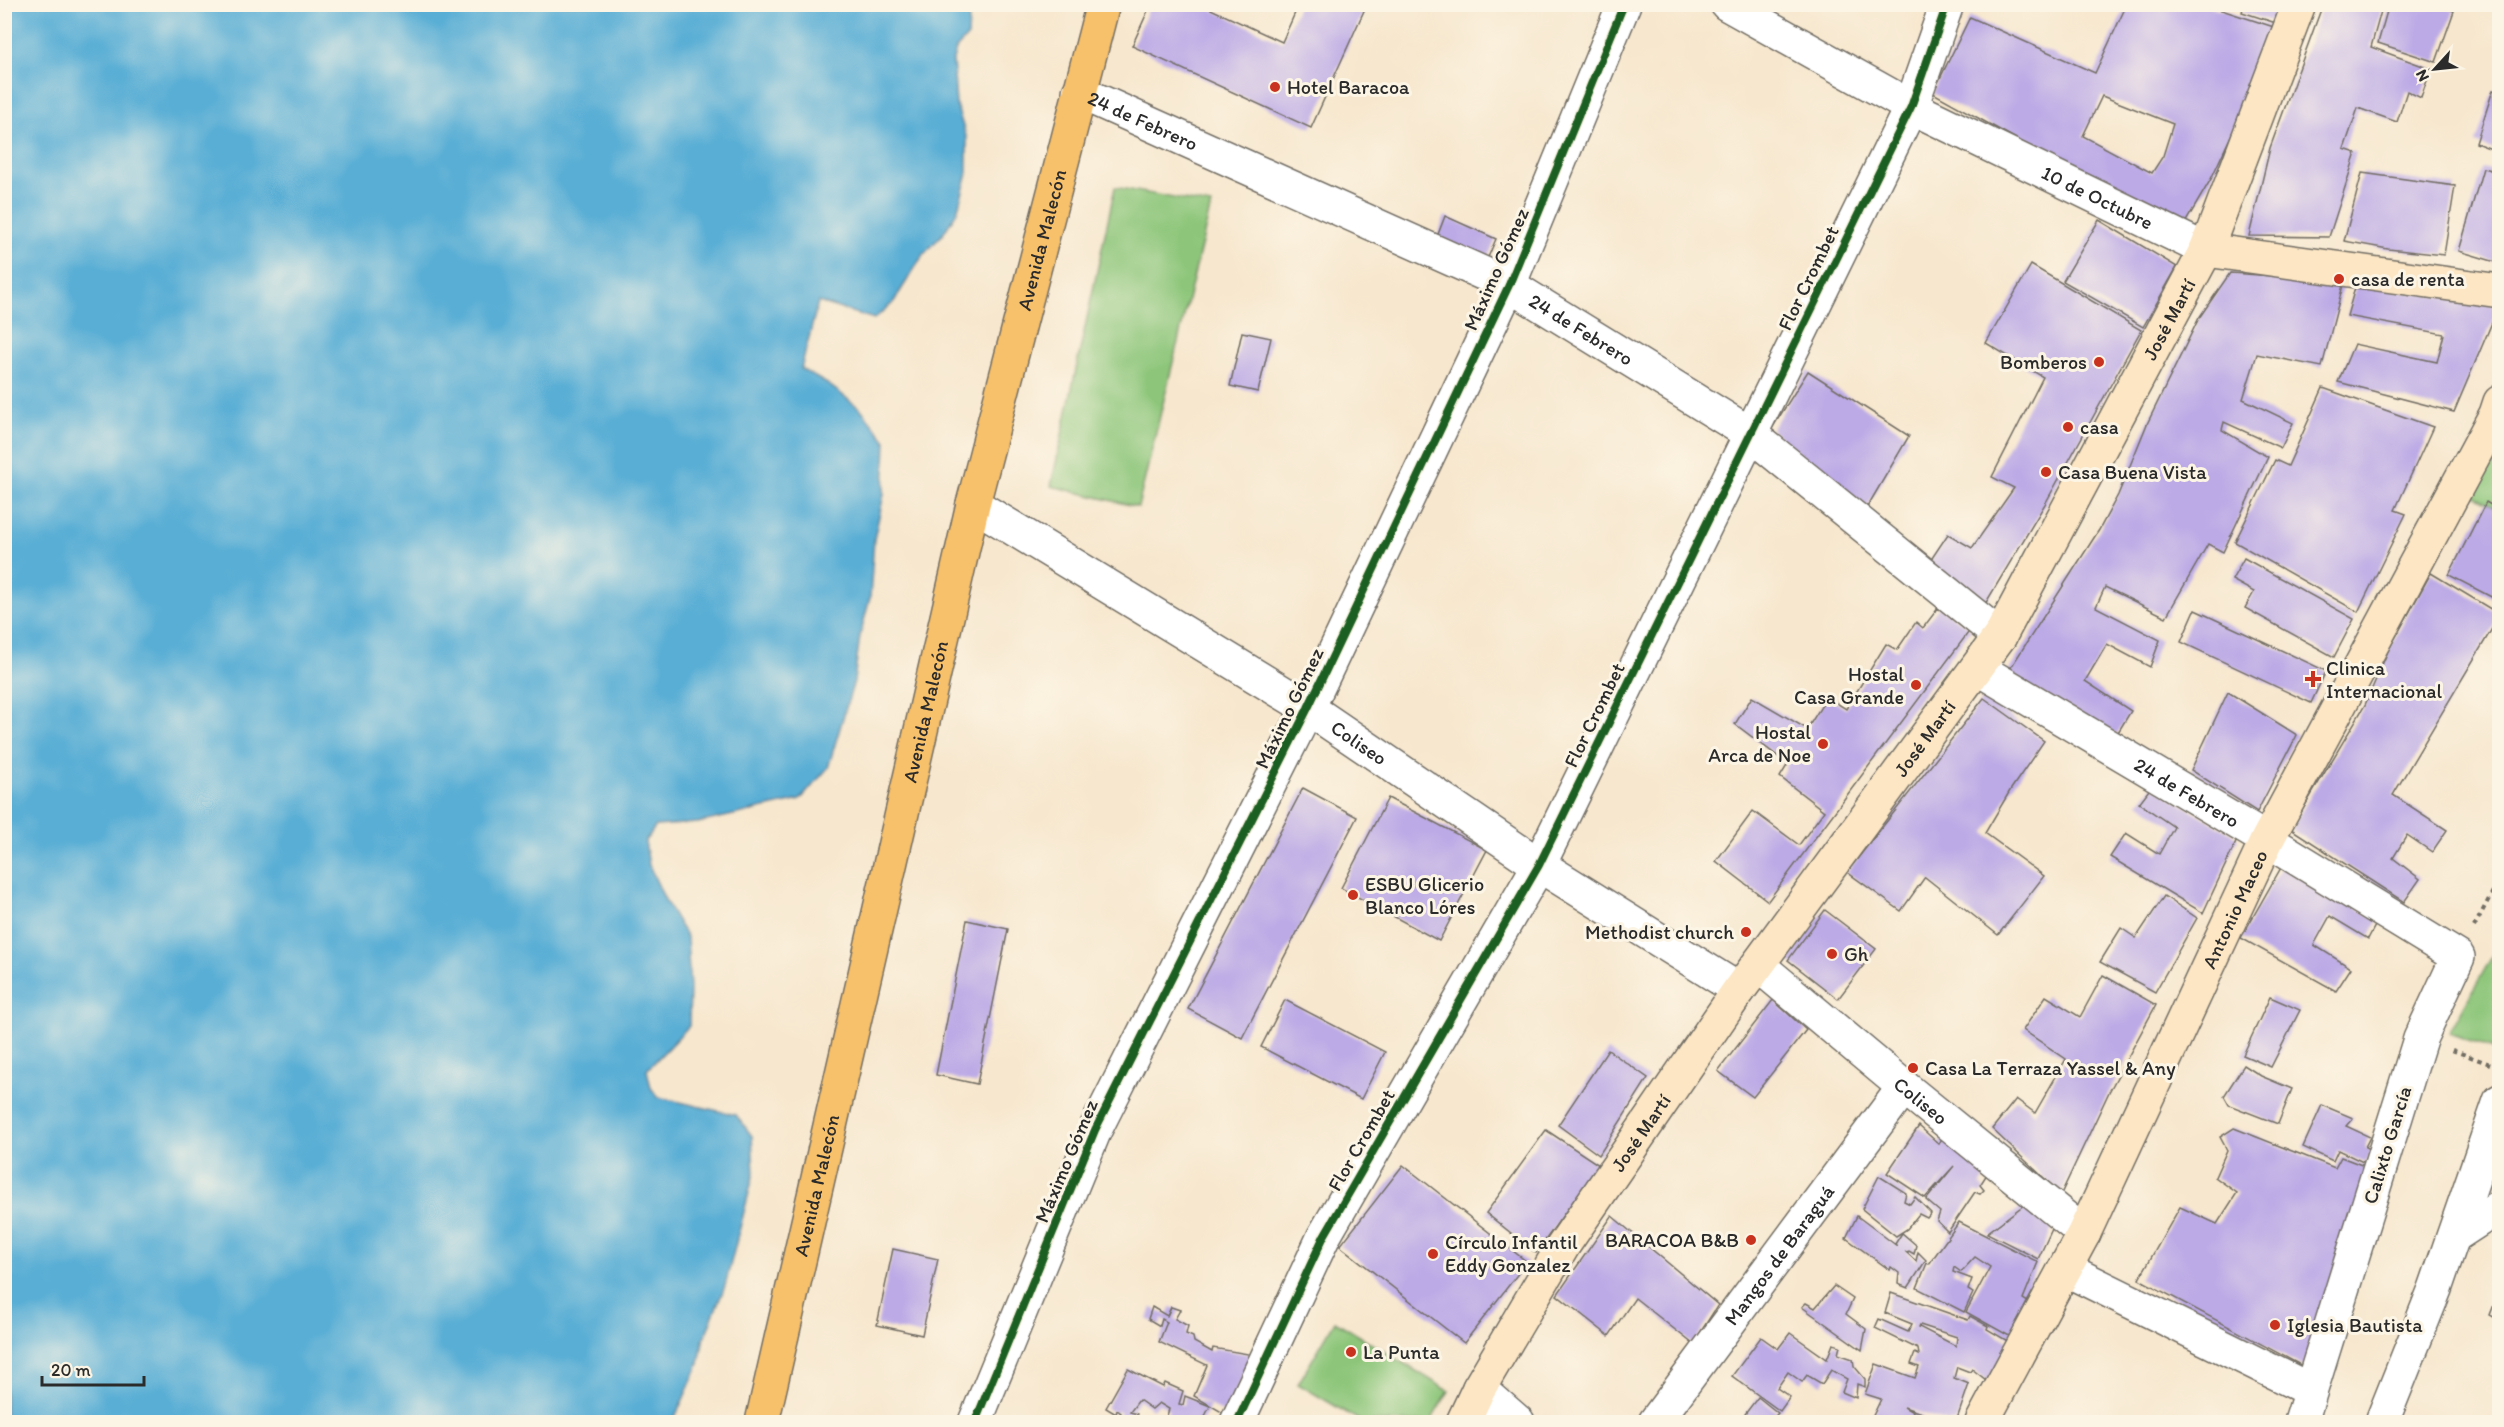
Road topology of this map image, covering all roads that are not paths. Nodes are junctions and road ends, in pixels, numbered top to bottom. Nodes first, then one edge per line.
1 (1103, 4) edge
2 (1624, 4) edge
3 (1727, 4) edge
4 (1947, 4) edge
5 (2299, 4) edge
6 (1079, 92) junction
7 (1911, 107) junction
8 (2206, 250) junction
9 (1509, 285) junction
10 (2499, 291) edge
11 (2498, 411) edge
12 (1749, 433) junction
13 (974, 504) junction
14 (2000, 636) junction
15 (1977, 668) junction
16 (1308, 708) junction
17 (2267, 840) junction
18 (1539, 865) junction
19 (2458, 957) joint
20 (1749, 977) junction
21 (1904, 1088) junction
22 (2499, 1101) edge
23 (2499, 1206) edge
24 (2084, 1233) junction
25 (2454, 1236) junction
26 (2065, 1269) junction
27 (1479, 1388) junction
28 (2310, 1390) junction
29 (2383, 1419) dead end
30 (762, 1422) edge
31 (975, 1422) edge
32 (1237, 1422) edge
33 (1463, 1422) edge
34 (1518, 1422) edge
35 (1654, 1422) edge
36 (1982, 1422) edge
37 (2301, 1422) edge

1 - 6 main road, Avenida Malecón
2 - 9 street, Máximo Gómez
3 - 7 street, 10 de Octubre
4 - 7 street, Flor Crombet
5 - 8 main road, José Martí
6 - 9 street, 24 de Febrero
6 - 13 main road, Avenida Malecón
7 - 8 street, 10 de Octubre
7 - 12 street, Flor Crombet
8 - 10 main road, 10 de Octubre
8 - 14 main road, José Martí
9 - 12 street, 24 de Febrero
9 - 16 street, Máximo Gómez
11 - 17 main road, Antonio Maceo
12 - 14 street, 24 de Febrero
12 - 18 street, Flor Crombet
13 - 16 street, Coliseo
13 - 30 main road, Avenida Malecón
14 - 15 main road, José Martí
15 - 17 street, 24 de Febrero
15 - 20 main road, José Martí
16 - 18 street, Coliseo
16 - 31 street, Máximo Gómez
17 - 19 street, 24 de Febrero
17 - 24 main road, Antonio Maceo
18 - 20 street, Coliseo
18 - 32 street, Flor Crombet
19 - 28 street, Calixto García
20 - 21 street, Coliseo
20 - 27 main road, José Martí
21 - 24 street, Coliseo
21 - 35 street, Mangos de Baraguá
22 - 25 street
23 - 25 street
24 - 26 main road, Antonio Maceo
25 - 29 street
26 - 28 street
26 - 36 main road, Antonio Maceo
27 - 33 main road, José Martí
27 - 34 street
28 - 37 street, Calixto García

